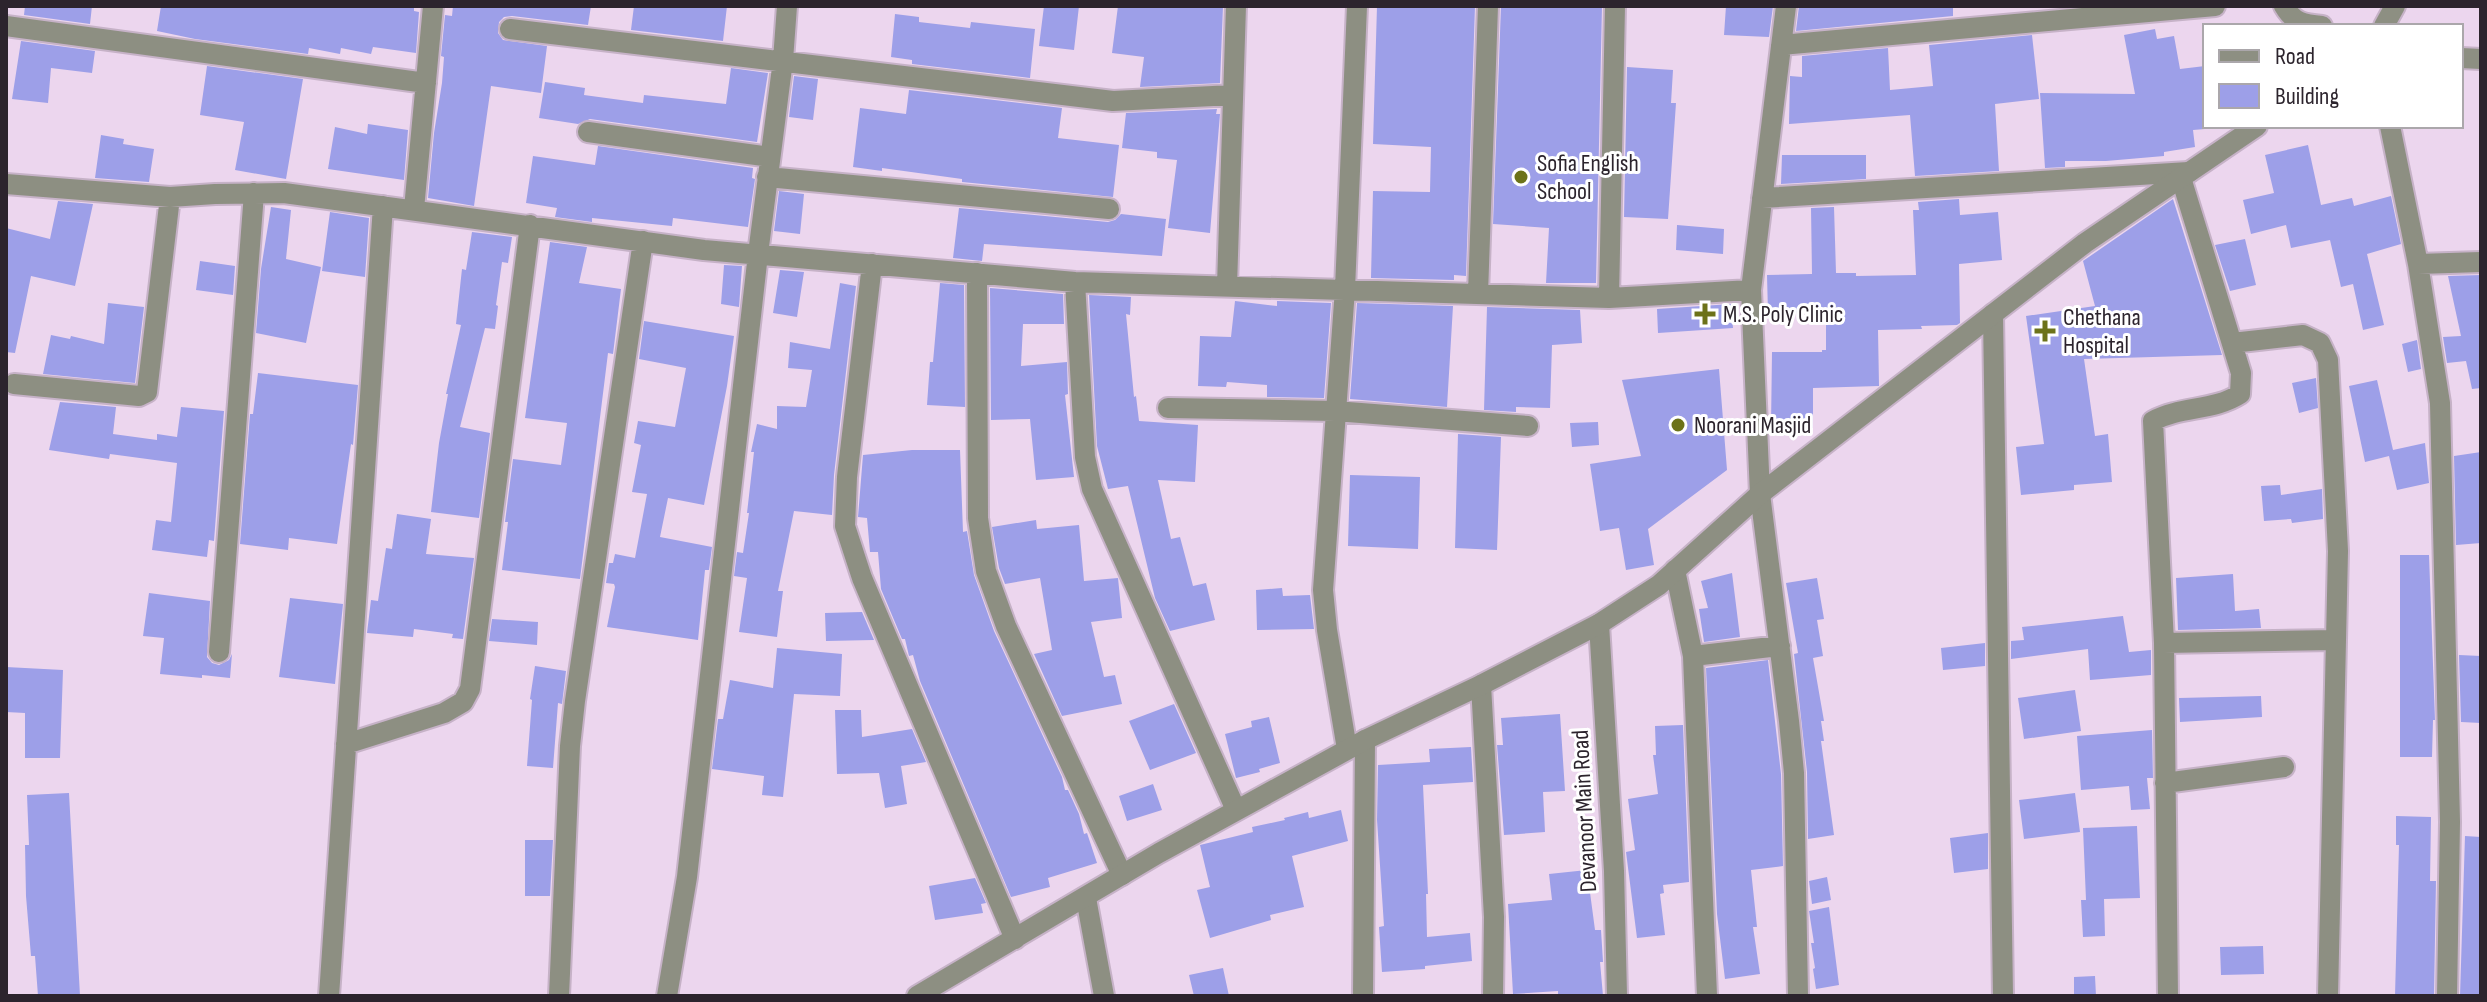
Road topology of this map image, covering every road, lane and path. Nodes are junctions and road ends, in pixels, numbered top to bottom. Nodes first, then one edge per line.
1 (433, 6) edge
2 (787, 6) edge
3 (1236, 6) edge
4 (1357, 6) edge
5 (1488, 6) edge
6 (1615, 6) edge
7 (1786, 6) edge
8 (2215, 6) edge
9 (2284, 6) edge
10 (2395, 6) edge
11 (2307, 24) edge
12 (2385, 24) edge
13 (6, 26) edge
14 (510, 29) dead end
15 (1781, 45) junction
16 (783, 60) junction
17 (426, 83) junction
18 (1233, 95) junction
19 (2254, 128) edge
20 (2390, 128) edge
21 (588, 132) dead end
22 (769, 167) junction
23 (2185, 175) junction
24 (6, 184) edge
25 (254, 193) junction
26 (170, 197) junction
27 (1762, 198) junction
28 (383, 206) junction
29 (414, 209) junction
30 (1109, 209) dead end
31 (530, 225) junction
32 (643, 241) junction
33 (758, 254) junction
34 (2481, 262) edge
35 (872, 264) junction
36 (2418, 264) junction
37 (977, 273) junction
38 (1075, 282) junction
39 (1227, 286) junction
40 (1345, 289) junction
41 (1751, 290) junction
42 (1478, 294) junction
43 (1609, 298) junction
44 (1993, 314) junction
45 (2232, 343) junction
46 (14, 384) dead end
47 (1168, 408) dead end
48 (1335, 411) junction
49 (1528, 426) dead end
50 (1760, 494) junction
51 (1675, 570) junction
52 (1599, 624) junction
53 (2336, 640) junction
54 (2164, 643) junction
55 (1780, 646) junction
56 (219, 652) dead end
57 (1693, 656) junction
58 (1481, 685) junction
59 (346, 744) junction
60 (1356, 744) junction
61 (2284, 767) dead end
62 (2165, 783) junction
63 (1236, 810) junction
64 (1122, 875) junction
65 (1086, 898) junction
66 (1015, 939) junction
67 (329, 996) edge
68 (559, 996) edge
69 (667, 996) edge
70 (917, 996) edge
71 (1104, 996) edge
72 (1363, 996) edge
73 (1493, 996) edge
74 (1617, 996) edge
75 (1707, 996) edge
76 (1798, 996) edge
77 (2003, 996) edge
78 (2168, 996) edge
79 (2328, 996) edge
80 (2447, 996) edge

1 - 17 street
2 - 16 street
3 - 18 street
4 - 40 street
5 - 42 street
6 - 43 street
7 - 15 street
8 - 15 street
9 - 11 street
10 - 12 street
13 - 17 street
14 - 16 street
15 - 27 street
16 - 18 street
16 - 22 street
17 - 29 street
18 - 39 street
19 - 23 street
20 - 36 street
21 - 22 street
22 - 30 street
22 - 33 street
23 - 27 street
23 - 44 street
23 - 45 street
24 - 26 street
25 - 26 street
25 - 28 street
25 - 56 street
26 - 46 street
27 - 41 street
28 - 29 street
28 - 59 street
29 - 31 street
31 - 32 street
31 - 59 street
32 - 33 street
32 - 68 street
33 - 35 street
33 - 69 street
34 - 36 street
35 - 37 street
35 - 66 street
36 - 80 street
37 - 38 street
37 - 64 street
38 - 39 street
38 - 63 street
39 - 40 street
40 - 42 street
40 - 48 street
41 - 43 street
41 - 50 street
42 - 43 street
44 - 50 street
44 - 77 street
45 - 53 street
45 - 54 street
47 - 48 street
48 - 49 street
48 - 60 street
50 - 51 street
50 - 55 street
51 - 52 street
51 - 57 street
52 - 58 street
52 - 74 street, Devanoor Main Road
53 - 54 street
53 - 79 street
54 - 62 street
55 - 57 street
55 - 76 street
57 - 75 street
58 - 60 street
58 - 73 street
59 - 67 street
60 - 63 street
60 - 72 street
61 - 62 street
62 - 78 street
63 - 64 street
64 - 65 street
65 - 66 street
65 - 71 street
66 - 70 street

